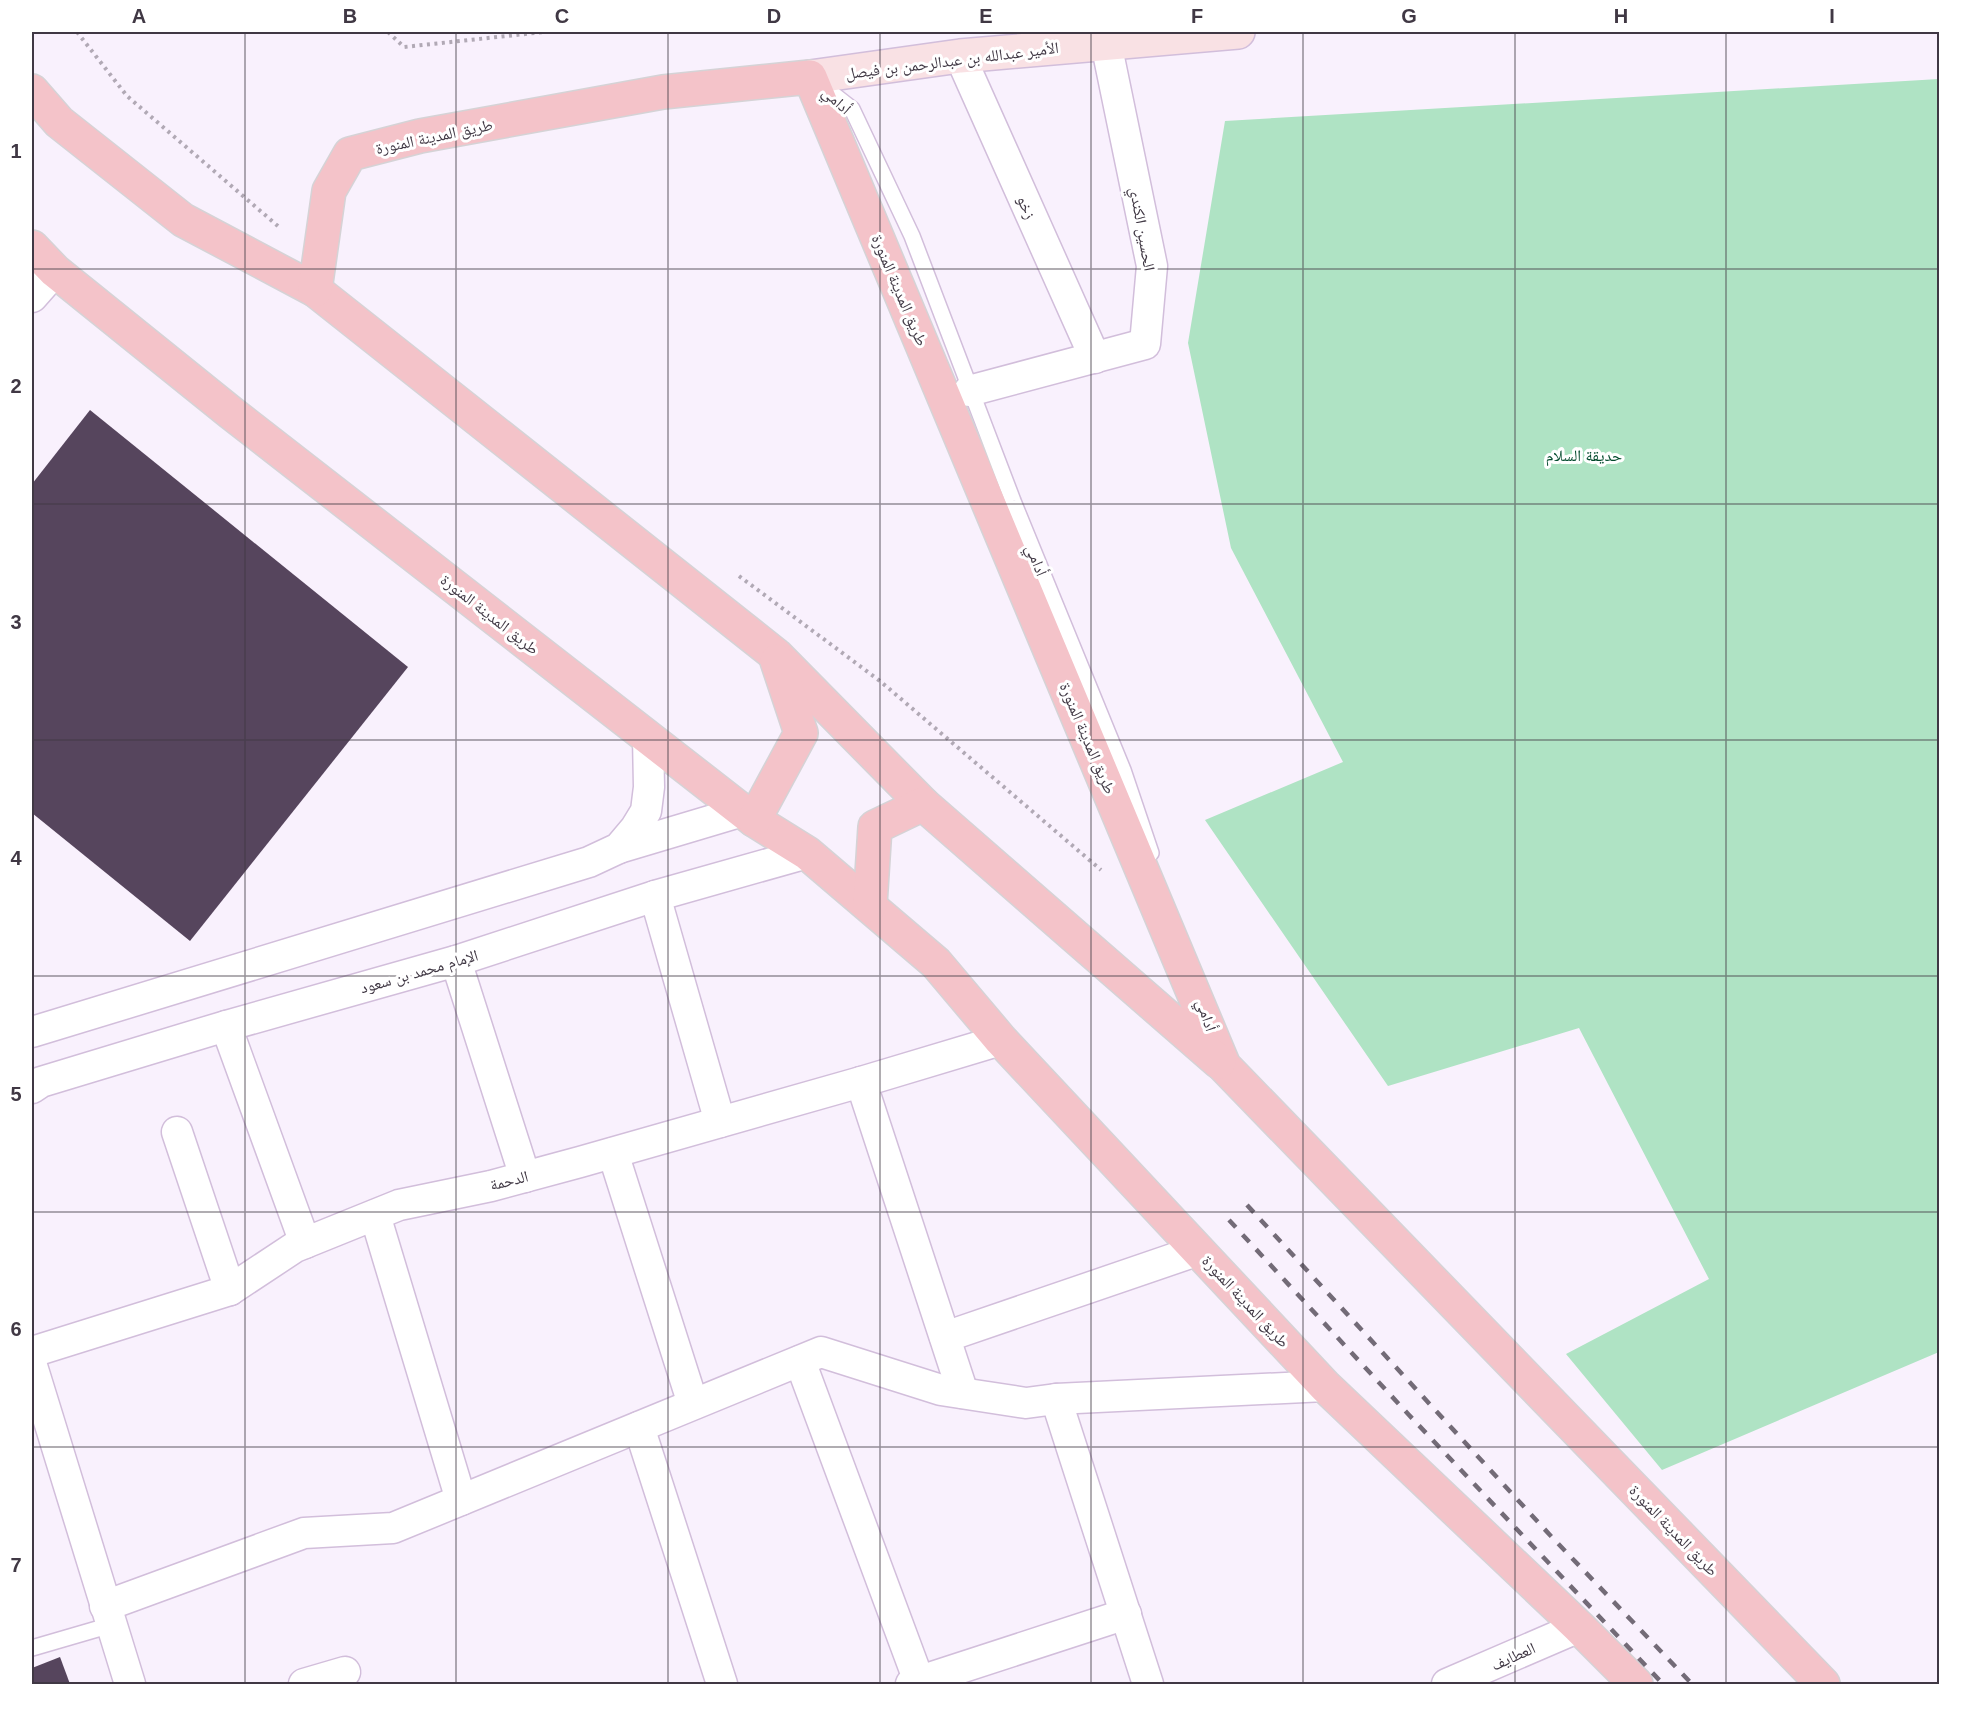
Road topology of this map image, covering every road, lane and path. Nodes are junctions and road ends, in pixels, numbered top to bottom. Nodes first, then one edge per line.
1 (77, 32) edge
2 (388, 32) edge
3 (544, 32) edge
4 (1239, 32) edge
5 (1106, 43) junction
6 (960, 56) junction
7 (810, 77) junction
8 (32, 92) edge
9 (253, 206) dead end
10 (32, 247) edge
11 (55, 271) junction
12 (315, 290) junction
13 (32, 297) edge
14 (1095, 358) junction
15 (969, 391) junction
16 (776, 655) junction
17 (648, 737) junction
18 (923, 804) junction
19 (749, 815) junction
20 (619, 848) junction
21 (807, 853) junction
22 (655, 896) junction
23 (870, 904) junction
24 (456, 961) junction
25 (226, 1026) junction
26 (32, 1032) edge
27 (1001, 1040) junction
28 (1224, 1066) junction
29 (861, 1082) junction
30 (32, 1088) edge
31 (720, 1122) junction
32 (177, 1132) dead end
33 (613, 1153) junction
34 (525, 1177) junction
35 (375, 1215) junction
36 (305, 1243) junction
37 (1199, 1250) junction
38 (230, 1290) junction
39 (945, 1337) junction
40 (32, 1352) edge
41 (800, 1361) junction
42 (32, 1366) edge
43 (1325, 1386) junction
44 (963, 1393) junction
45 (1056, 1399) junction
46 (693, 1404) junction
47 (639, 1427) junction
48 (461, 1500) junction
49 (1126, 1614) junction
50 (108, 1616) junction
51 (1579, 1627) junction
52 (32, 1648) edge
53 (345, 1672) dead end
54 (130, 1684) edge
55 (304, 1684) edge
56 (722, 1684) edge
57 (917, 1684) edge
58 (1148, 1684) edge
59 (1447, 1684) edge
60 (1636, 1684) edge
61 (1823, 1684) edge

1 - 9 path
2 - 3 path
4 - 5 main road, الأمير عبدالله بن عبدالرحمن بن فيصل
5 - 6 main road, الأمير عبدالله بن عبدالرحمن بن فيصل
5 - 14 street, الحسين الكندي
6 - 7 main road, الأمير عبدالله بن عبدالرحمن بن فيصل
6 - 14 street, زخو
7 - 12 main road, طريق المدينة المنورة
7 - 15 lane, أدامي
7 - 28 main road, طريق المدينة المنورة
8 - 12 main road, طريق المدينة المنورة
10 - 11 main road, طريق المدينة المنورة
11 - 13 street
11 - 17 main road, طريق المدينة المنورة
12 - 16 main road, طريق المدينة المنورة
14 - 15 street, الحسين الكندي
15 - 28 lane, أدامي
16 - 18 main road, طريق المدينة المنورة
16 - 19 main road
17 - 19 main road, طريق المدينة المنورة
17 - 20 street
18 - 23 main road
18 - 28 main road, طريق المدينة المنورة
19 - 20 street
19 - 21 main road, طريق المدينة المنورة
20 - 26 street
21 - 22 street, الإمام محمد بن سعود
21 - 23 main road, طريق المدينة المنورة
22 - 24 street, الإمام محمد بن سعود
22 - 31 street
23 - 27 main road, طريق المدينة المنورة
24 - 25 street, الإمام محمد بن سعود
24 - 34 street
25 - 30 street, الإمام محمد بن سعود
25 - 36 street
27 - 29 street, الدحمة
27 - 37 main road, طريق المدينة المنورة
28 - 61 main road, طريق المدينة المنورة
29 - 31 street, الدحمة
29 - 39 street
31 - 33 street, الدحمة
32 - 38 street
33 - 34 street, الدحمة
33 - 46 street
34 - 35 street, الدحمة
35 - 36 street, الدحمة
35 - 48 street
36 - 38 street, الدحمة
37 - 39 street
37 - 43 main road, طريق المدينة المنورة
38 - 40 street, الدحمة
39 - 44 street
41 - 44 street
41 - 46 street
41 - 57 street
42 - 50 street
43 - 45 street
43 - 51 main road, طريق المدينة المنورة
44 - 45 street
45 - 49 street
46 - 47 street
47 - 48 street
47 - 56 street
48 - 50 street
49 - 57 street
49 - 58 street
50 - 52 lane
50 - 54 street
51 - 59 street, العطايف
51 - 60 main road, طريق المدينة المنورة
53 - 55 street

